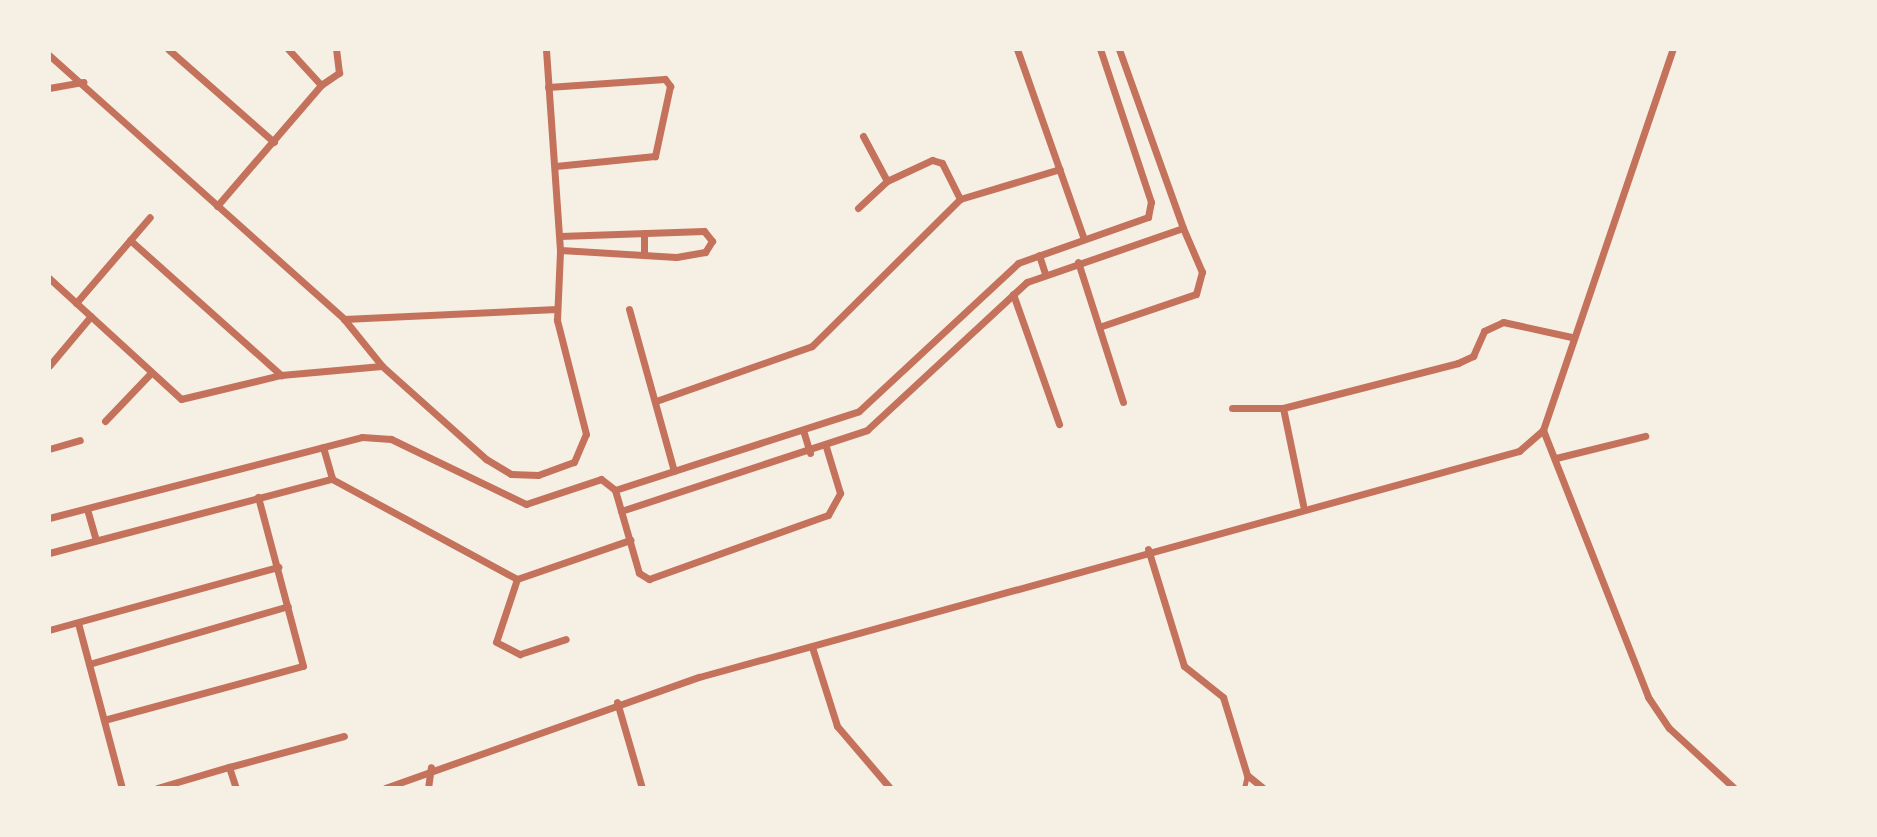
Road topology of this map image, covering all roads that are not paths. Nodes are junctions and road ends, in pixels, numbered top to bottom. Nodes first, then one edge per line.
1 (168, 49) edge
2 (288, 49) edge
3 (336, 49) edge
4 (546, 49) edge
5 (1017, 49) edge
6 (1100, 49) edge
7 (1119, 49) edge
8 (1673, 49) edge
9 (49, 55) edge
10 (83, 82) junction
11 (321, 85) junction
12 (548, 87) junction
13 (49, 88) edge
14 (863, 136) dead end
15 (274, 142) junction
16 (555, 166) junction
17 (1060, 169) junction
18 (887, 181) junction
19 (960, 199) junction
20 (218, 206) junction
21 (858, 208) dead end
22 (150, 217) dead end
23 (1183, 228) junction
24 (644, 233) junction
25 (560, 236) junction
26 (1084, 239) junction
27 (130, 240) junction
28 (561, 250) junction
29 (644, 255) junction
30 (1038, 255) junction
31 (1078, 262) junction
32 (1045, 273) junction
33 (49, 278) edge
34 (1013, 294) junction
35 (76, 303) junction
36 (556, 309) junction
37 (629, 309) dead end
38 (91, 316) junction
39 (344, 319) junction
40 (1099, 327) junction
41 (1571, 337) junction
42 (49, 366) edge
43 (382, 366) junction
44 (149, 375) junction
45 (281, 375) junction
46 (656, 401) junction
47 (1123, 402) dead end
48 (1232, 408) dead end
49 (1283, 408) junction
50 (105, 421) dead end
51 (1059, 424) dead end
52 (803, 430) junction
53 (1543, 430) junction
54 (1645, 436) dead end
55 (80, 440) dead end
56 (323, 447) junction
57 (826, 447) junction
58 (49, 449) edge
59 (810, 453) junction
60 (1556, 458) junction
61 (674, 471) junction
62 (332, 479) junction
63 (615, 489) junction
64 (258, 497) junction
65 (1303, 505) junction
66 (87, 509) junction
67 (621, 511) junction
68 (49, 519) edge
69 (96, 540) junction
70 (630, 540) junction
71 (1148, 549) junction
72 (49, 552) edge
73 (278, 567) junction
74 (517, 579) junction
75 (288, 606) junction
76 (78, 623) junction
77 (49, 630) edge
78 (566, 639) dead end
79 (812, 647) junction
80 (89, 664) junction
81 (617, 702) junction
82 (104, 720) junction
83 (344, 736) dead end
84 (229, 767) junction
85 (431, 767) junction
86 (1247, 775) junction
87 (122, 788) edge
88 (157, 788) edge
89 (236, 788) edge
90 (384, 788) edge
91 (428, 788) edge
92 (642, 788) edge
93 (890, 788) edge
94 (1244, 788) edge
95 (1263, 788) edge
96 (1734, 788) edge

1 - 15 street
2 - 11 street
3 - 11 street
4 - 12 street
5 - 17 street
6 - 26 street
7 - 23 street
8 - 41 street
9 - 10 street
10 - 13 street
10 - 20 street
11 - 15 street
12 - 16 street
12 - 16 street
14 - 18 street
15 - 20 street
16 - 25 street
17 - 19 street
17 - 26 street
18 - 19 street
18 - 21 street
19 - 46 street
20 - 39 street
22 - 27 street
23 - 31 street
23 - 40 street
24 - 25 street
24 - 29 street
24 - 29 street
25 - 28 street
26 - 30 street
27 - 35 street
27 - 45 street
28 - 29 street
28 - 36 street
30 - 32 street
30 - 52 street
31 - 32 street
31 - 40 street
32 - 34 street
33 - 35 street
34 - 51 street
34 - 57 street
35 - 38 street
36 - 39 street
36 - 43 street
37 - 46 street
38 - 42 street
38 - 44 street
39 - 43 street
40 - 47 street
41 - 49 street
41 - 53 street
43 - 45 street
44 - 45 street
44 - 50 street
46 - 61 street
48 - 49 street
49 - 65 street
52 - 59 street
52 - 61 street
53 - 60 street
53 - 65 street
54 - 60 street
55 - 58 street
56 - 62 street
56 - 63 street
56 - 66 street
57 - 59 street
57 - 70 street
59 - 67 street
60 - 96 street
61 - 63 street
62 - 64 street
62 - 74 street
63 - 67 street
64 - 69 street
64 - 73 street
65 - 71 street
66 - 68 street
66 - 69 street
67 - 70 street
69 - 72 street
70 - 74 street
71 - 79 street
71 - 86 street
73 - 75 street
73 - 76 street
74 - 78 street
75 - 80 street
75 - 82 street
76 - 77 street
76 - 80 street
79 - 81 street
79 - 93 street
80 - 82 street
81 - 85 street
81 - 92 street
82 - 87 street
83 - 84 street
84 - 88 street
84 - 89 street
85 - 90 street
85 - 91 street
86 - 94 lane
86 - 95 street

